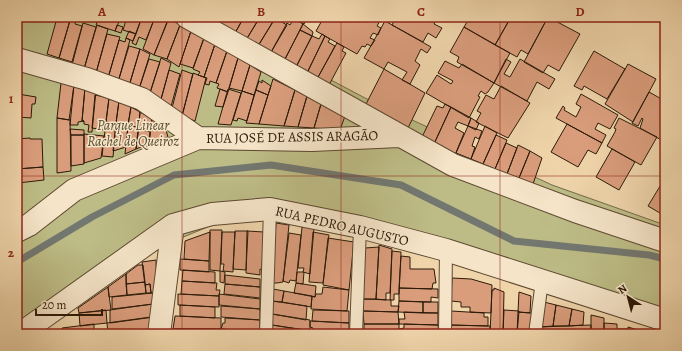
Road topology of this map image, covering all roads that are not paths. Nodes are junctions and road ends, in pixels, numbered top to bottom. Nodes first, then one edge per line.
1 (187, 17) edge
2 (17, 59) edge
3 (399, 136) junction
4 (198, 138) junction
5 (270, 209) junction
6 (173, 225) junction
7 (360, 227) junction
8 (17, 231) edge
9 (665, 241) edge
10 (446, 250) junction
11 (542, 281) junction
12 (665, 320) edge
13 (20, 334) edge
14 (159, 334) edge
15 (266, 334) edge
16 (356, 334) edge
17 (445, 334) edge
18 (535, 334) edge

1 - 3 street
2 - 4 street
3 - 4 street, RUA JOSÉ DE ASSIS ARAGÃO
3 - 9 street
4 - 8 street, RUA JOSÉ DE ASSIS ARAGÃO
5 - 6 street, RUA PEDRO AUGUSTO
5 - 7 street, RUA PEDRO AUGUSTO
5 - 15 lane
6 - 13 street, RUA PEDRO AUGUSTO
6 - 14 street
7 - 10 street, RUA PEDRO AUGUSTO
7 - 16 lane
10 - 11 street, RUA PEDRO AUGUSTO
10 - 17 lane
11 - 12 street, RUA PEDRO AUGUSTO
11 - 18 lane

